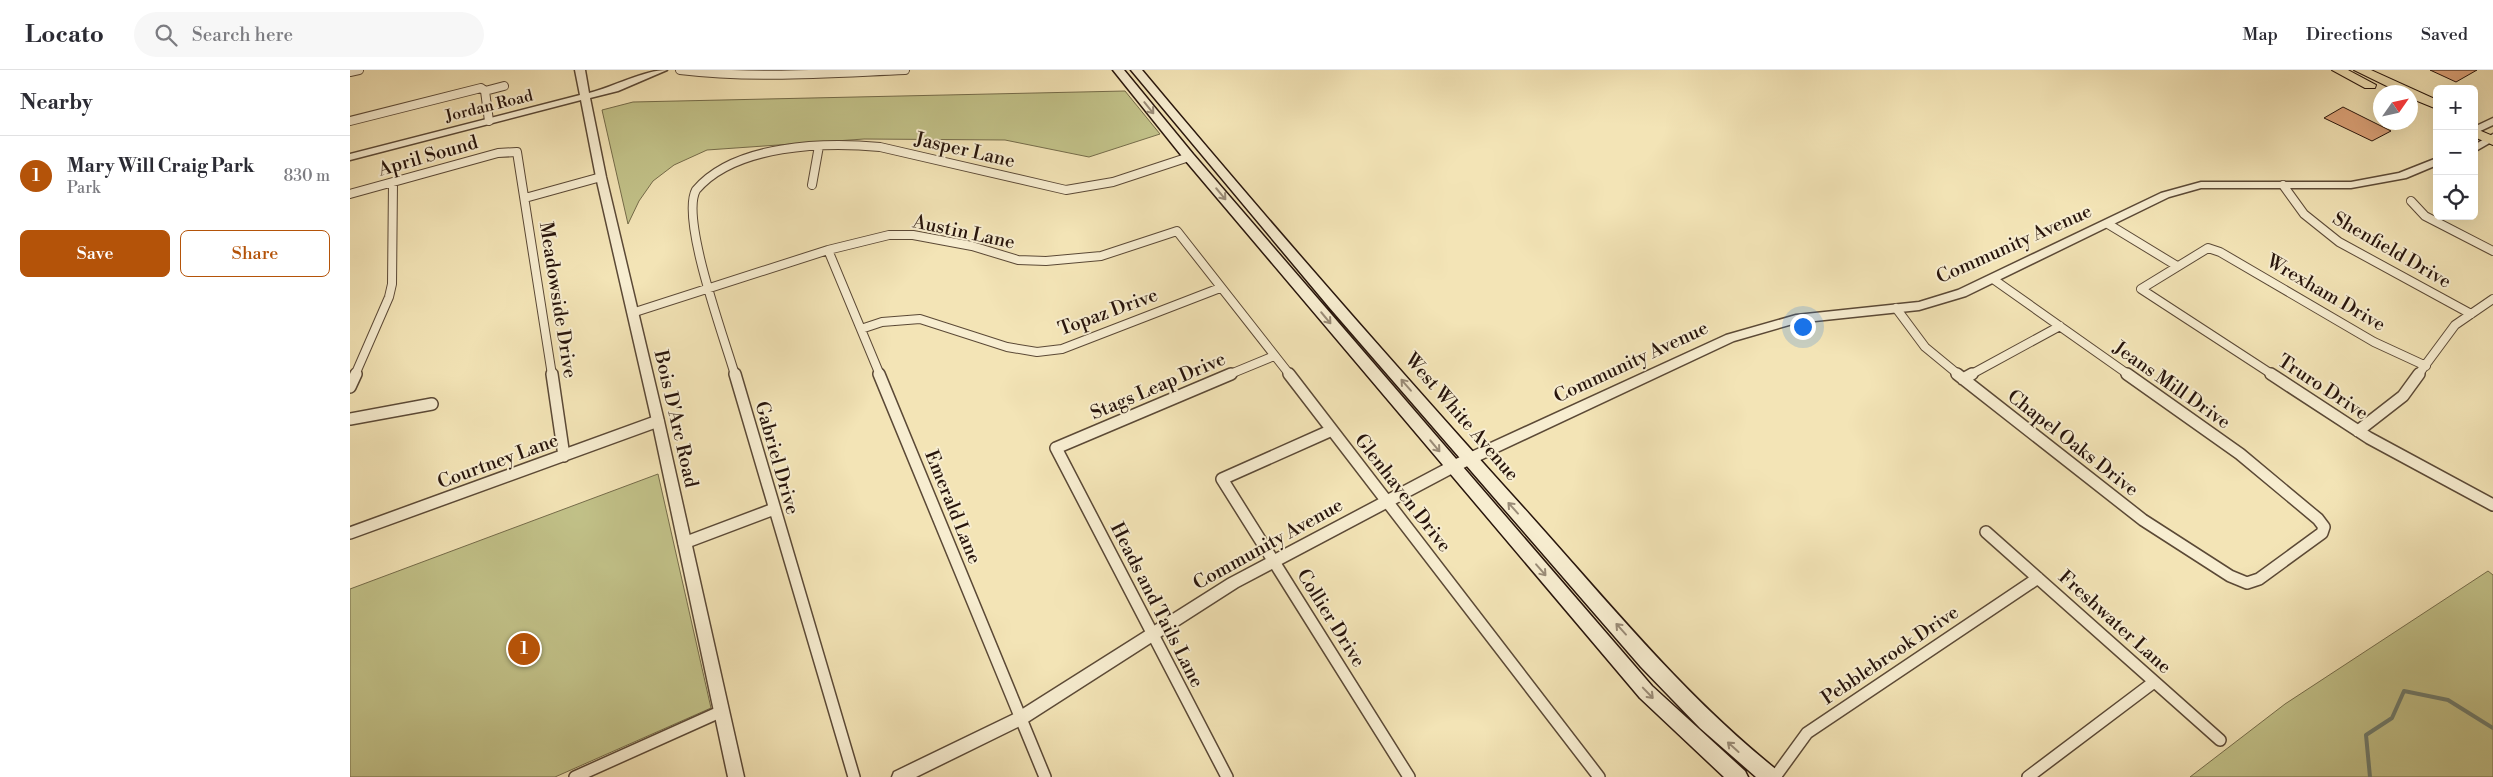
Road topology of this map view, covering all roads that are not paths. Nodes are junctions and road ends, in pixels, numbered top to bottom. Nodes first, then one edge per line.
1 (359, 70) edge
2 (580, 70) edge
3 (662, 70) edge
4 (680, 70) edge
5 (904, 70) edge
6 (1118, 70) edge
7 (1136, 70) edge
8 (2338, 70) edge
9 (2360, 70) edge
10 (350, 72) edge
11 (816, 72) edge
12 (2393, 85) edge
13 (504, 86) dead end
14 (2373, 86) edge
15 (485, 91) junction
16 (584, 97) junction
17 (2418, 97) edge
18 (2433, 103) edge
19 (2418, 107) edge
20 (2433, 113) edge
21 (489, 121) junction
22 (350, 122) edge
23 (2485, 131) edge
24 (2478, 142) edge
25 (819, 146) junction
26 (514, 150) joint
27 (1204, 152) junction
28 (350, 157) edge
29 (1189, 157) junction
30 (2433, 163) edge
31 (731, 164) joint
32 (601, 177) junction
33 (393, 182) junction
34 (812, 185) dead end
35 (2283, 185) junction
36 (350, 194) edge
37 (525, 198) junction
38 (2411, 201) dead end
39 (2108, 224) junction
40 (1177, 231) joint
41 (828, 250) junction
42 (2493, 251) edge
43 (2178, 266) junction
44 (1993, 279) junction
45 (709, 286) junction
46 (1220, 288) junction
47 (2493, 298) edge
48 (1896, 308) junction
49 (632, 313) junction
50 (2471, 314) junction
51 (2060, 326) junction
52 (862, 329) junction
53 (1274, 356) junction
54 (2426, 366) junction
55 (1963, 379) junction
56 (350, 387) edge
57 (432, 404) dead end
58 (350, 419) edge
59 (658, 422) junction
60 (1332, 430) junction
61 (2358, 431) junction
62 (1056, 448) joint
63 (564, 456) junction
64 (1470, 459) junction
65 (1452, 467) junction
66 (1388, 501) junction
67 (2493, 505) edge
68 (774, 509) junction
69 (1986, 532) dead end
70 (350, 534) edge
71 (684, 543) junction
72 (1273, 562) junction
73 (2038, 578) junction
74 (2246, 584) joint
75 (1153, 636) junction
76 (2154, 682) junction
77 (722, 711) junction
78 (1021, 718) junction
79 (2220, 740) dead end
80 (575, 777) edge
81 (736, 777) edge
82 (854, 777) edge
83 (900, 777) edge
84 (1045, 777) edge
85 (1227, 777) edge
86 (1409, 777) edge
87 (1599, 777) edge
88 (1738, 777) edge
89 (1773, 777) edge
90 (2028, 777) edge

1 - 10 street
2 - 16 street, Bois D'Arc Road
3 - 16 street, Jordan Road
4 - 11 street
5 - 11 street
6 -> 29 main road, West White Avenue
7 - 27 main road, West White Avenue
8 - 14 highway
9 - 12 highway
13 - 15 street
15 - 21 street
15 - 22 street
16 - 21 street, Jordan Road
16 - 32 street, Bois D'Arc Road
17 - 18 highway
19 - 20 highway
21 - 28 street, Jordan Road
23 - 24 street
25 - 29 street, Jasper Lane
25 - 31 street, Jasper Lane
25 - 34 street
26 - 33 street, April Sound
26 - 37 street, Meadowside Drive
27 - 29 main road
64 -> 27 main road, West White Avenue
29 -> 65 main road, West White Avenue
30 - 35 street, Community Avenue
31 - 45 street, Gabriel Drive
32 - 37 street
32 - 49 street, Bois D'Arc Road
33 - 36 street, April Sound
33 - 56 street
35 - 39 street, Community Avenue
35 - 50 street, Shenfield Drive
37 - 63 street, Meadowside Drive
38 - 42 street
39 - 43 street
39 - 44 street, Community Avenue
40 - 41 street, Austin Lane
40 - 46 street, Glenhaven Drive
41 - 45 street, Austin Lane
41 - 52 street, Emerald Lane
43 - 54 street, Wrexham Drive
43 - 61 street, Truro Drive
44 - 48 street, Community Avenue
44 - 51 street, Jeans Mill Drive
45 - 49 street, Austin Lane
45 - 68 street, Gabriel Drive
46 - 52 street, Topaz Drive
46 - 53 street, Glenhaven Drive
47 - 50 street
48 - 55 street, Chapel Oaks Drive
48 - 64 street, Community Avenue
49 - 59 street, Bois D'Arc Road
50 - 54 street
51 - 55 street
51 - 74 street, Jeans Mill Drive
52 - 78 street, Emerald Lane
53 - 60 street, Glenhaven Drive
53 - 62 street, Stags Leap Drive
54 - 61 street
55 - 74 street, Chapel Oaks Drive
57 - 58 street
59 - 63 street, Courtney Lane
59 - 71 street, Bois D'Arc Road
60 - 66 street, Glenhaven Drive
60 - 72 street, Collier Drive
61 - 67 street, Truro Drive
62 - 75 street, Heads and Tails Lane
63 - 70 street, Courtney Lane
64 - 65 street, Community Avenue
89 -> 64 main road, West White Avenue
65 - 66 street, Community Avenue
65 -> 88 main road, West White Avenue
66 - 72 street, Community Avenue
66 - 87 street, Glenhaven Drive
68 - 71 street
68 - 82 street, Gabriel Drive
69 - 73 street, Freshwater Lane
71 - 77 street, Bois D'Arc Road
72 - 75 street, Community Avenue
72 - 86 street, Collier Drive
73 - 76 street, Freshwater Lane
73 - 89 street, Pebblebrook Drive
75 - 78 street, Community Avenue
75 - 85 street, Heads and Tails Lane
76 - 79 street, Freshwater Lane
76 - 90 street
77 - 80 street
77 - 81 street, Bois D'Arc Road
78 - 83 street, Community Avenue
78 - 84 street, Emerald Lane

